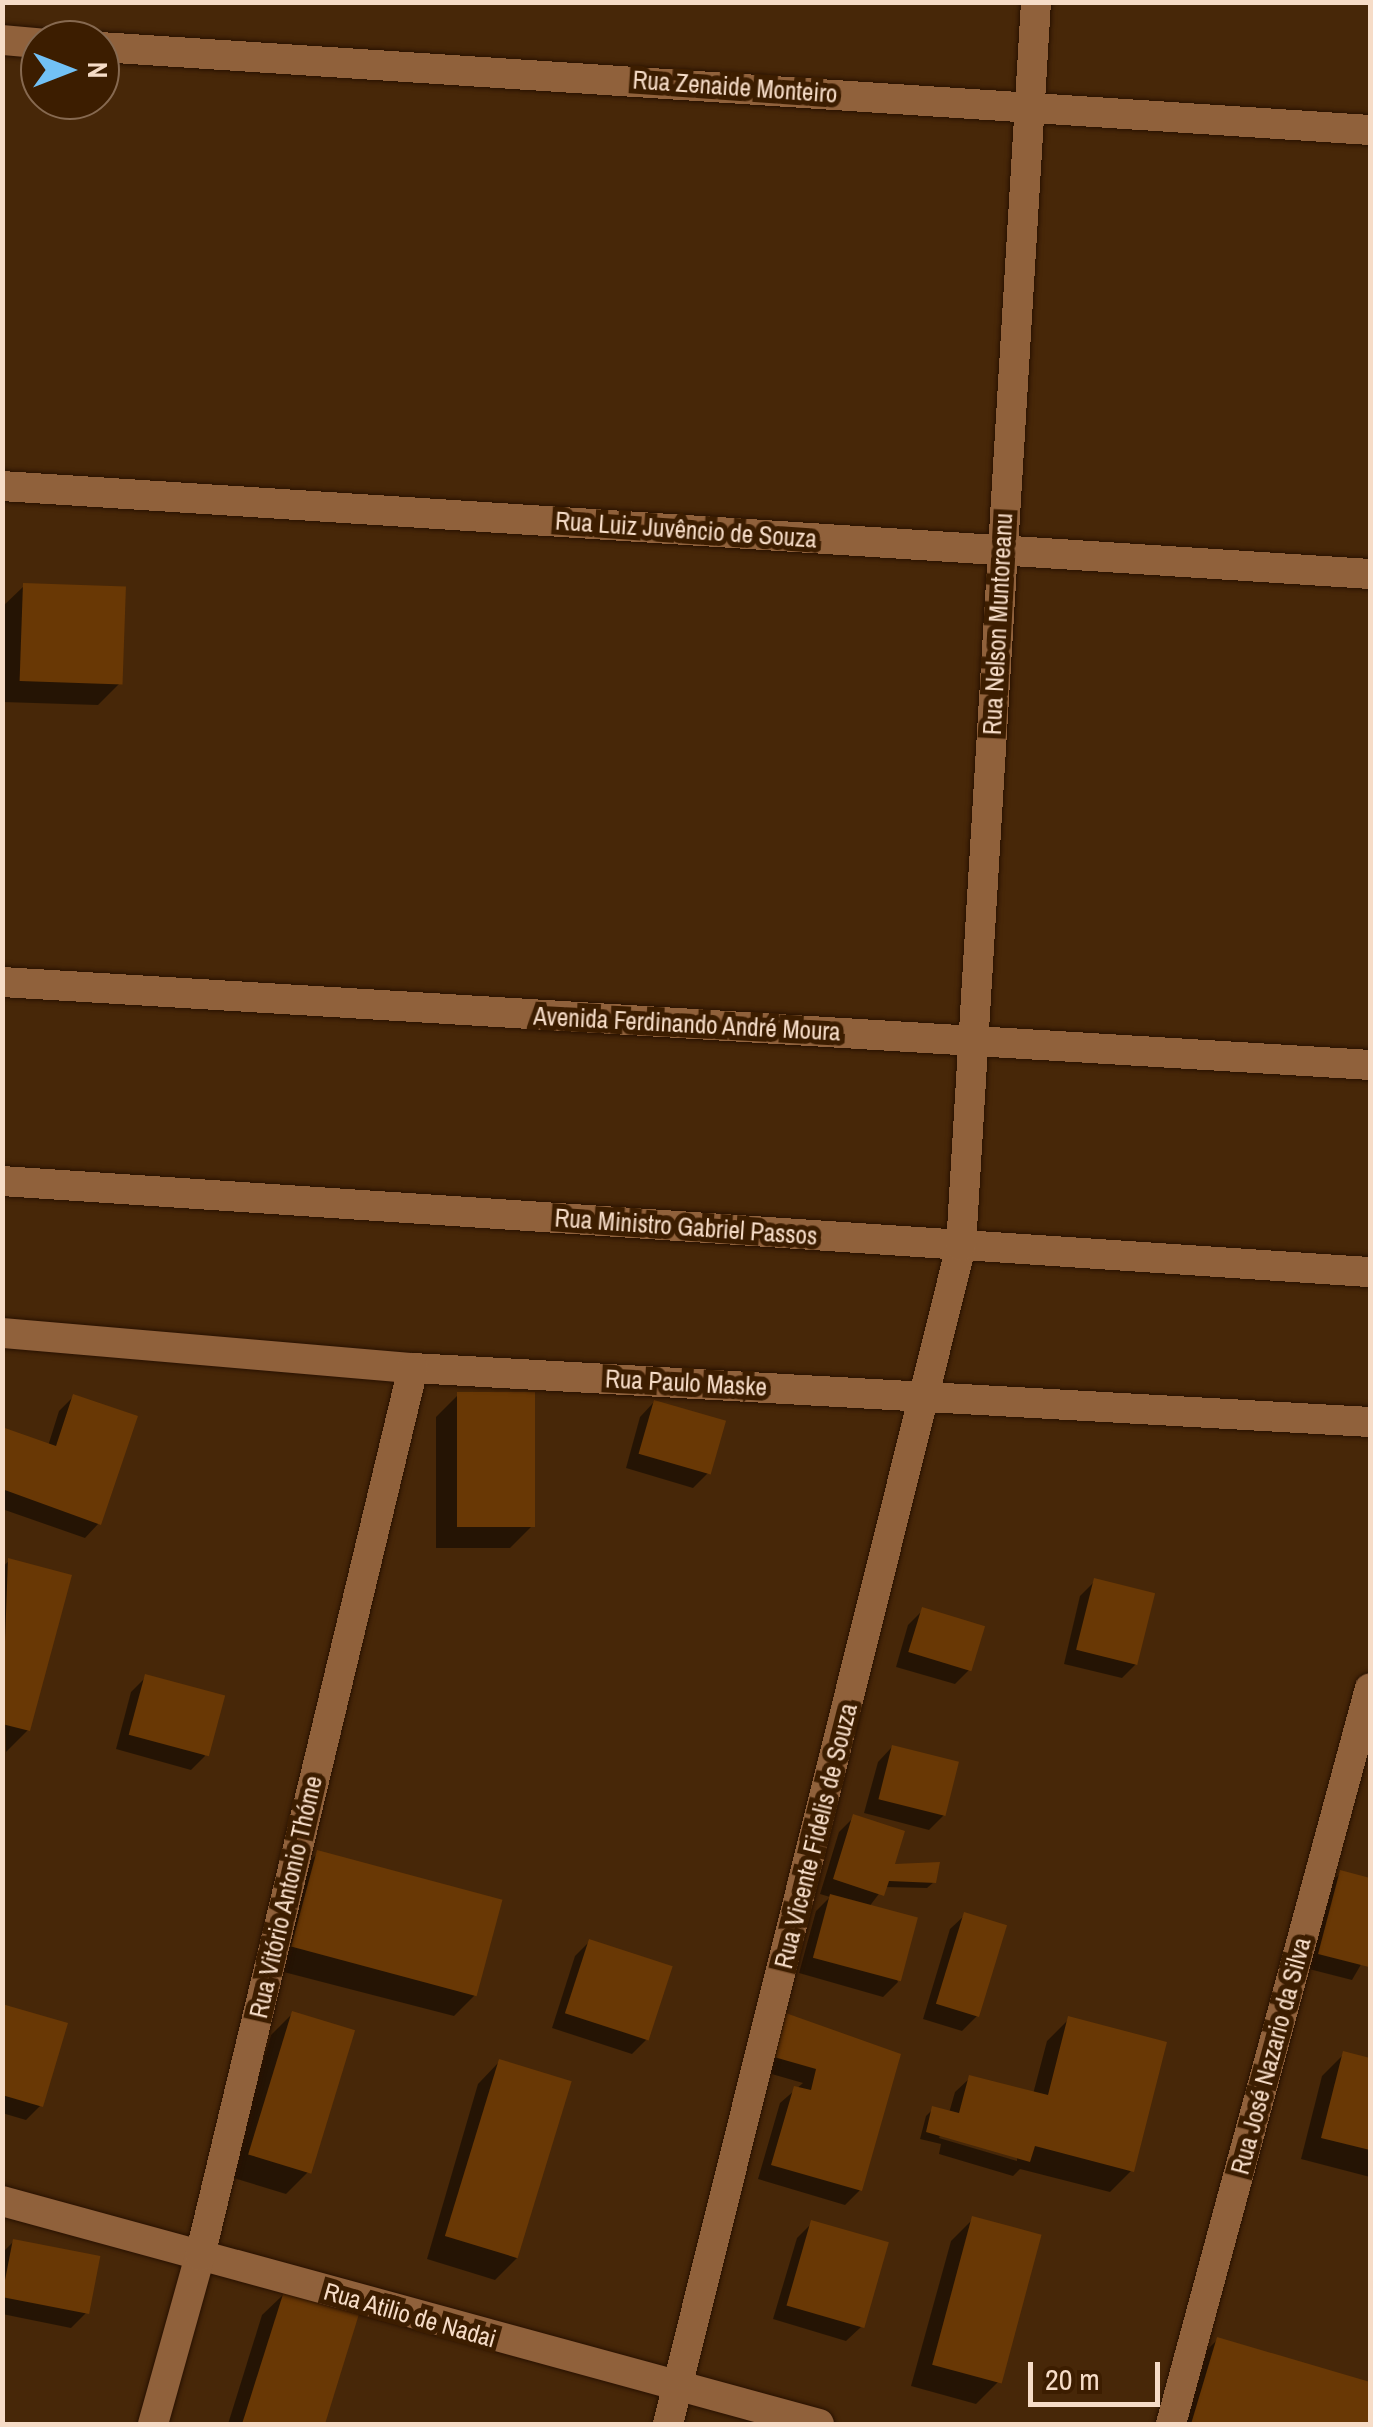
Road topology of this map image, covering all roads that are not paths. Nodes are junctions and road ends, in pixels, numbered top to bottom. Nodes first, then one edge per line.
1 (1036, 2) edge
2 (120, 47) edge
3 (1030, 106) junction
4 (1370, 130) edge
5 (2, 486) edge
6 (1003, 550) junction
7 (1370, 574) edge
8 (2, 982) edge
9 (974, 1041) junction
10 (1370, 1066) edge
11 (2, 1181) edge
12 (961, 1246) junction
13 (1370, 1272) edge
14 (2, 1333) edge
15 (412, 1368) junction
16 (926, 1396) junction
17 (1370, 1422) edge
18 (1370, 1688) edge
19 (2, 2201) edge
20 (200, 2256) junction
21 (677, 2390) junction
22 (153, 2424) edge
23 (668, 2424) edge
24 (819, 2424) edge
25 (1171, 2424) edge

1 - 3 street, Rua Nelson Muntoreanu
2 - 3 street, Rua Zenaide Monteiro
3 - 4 street, Rua Zenaide Monteiro
3 - 6 street, Rua Nelson Muntoreanu
5 - 6 street, Rua Luiz Juvêncio de Souza
6 - 7 street, Rua Luiz Juvêncio de Souza
6 - 9 street, Rua Nelson Muntoreanu
8 - 9 street, Avenida Ferdinando André Moura
9 - 10 street, Avenida Ferdinando André Moura
9 - 12 street, Rua Nelson Muntoreanu
11 - 12 street, Rua Ministro Gabriel Passos
12 - 13 street, Rua Ministro Gabriel Passos
12 - 16 street, Rua Vicente Fidelis de Souza
14 - 15 street, Rua Paulo Maske
15 - 16 street, Rua Paulo Maske
15 - 20 street, Rua Vitório Antonio Thóme
16 - 17 street, Rua Paulo Maske
16 - 21 street, Rua Vicente Fidelis de Souza
18 - 25 street, Rua José Nazario da Silva
19 - 20 street, Rua Atilio de Nadai
20 - 21 street, Rua Atilio de Nadai
20 - 22 street, Rua Vitório Antonio Thóme
21 - 23 street, Rua Vicente Fidelis de Souza
21 - 24 street, Rua Atilio de Nadai

